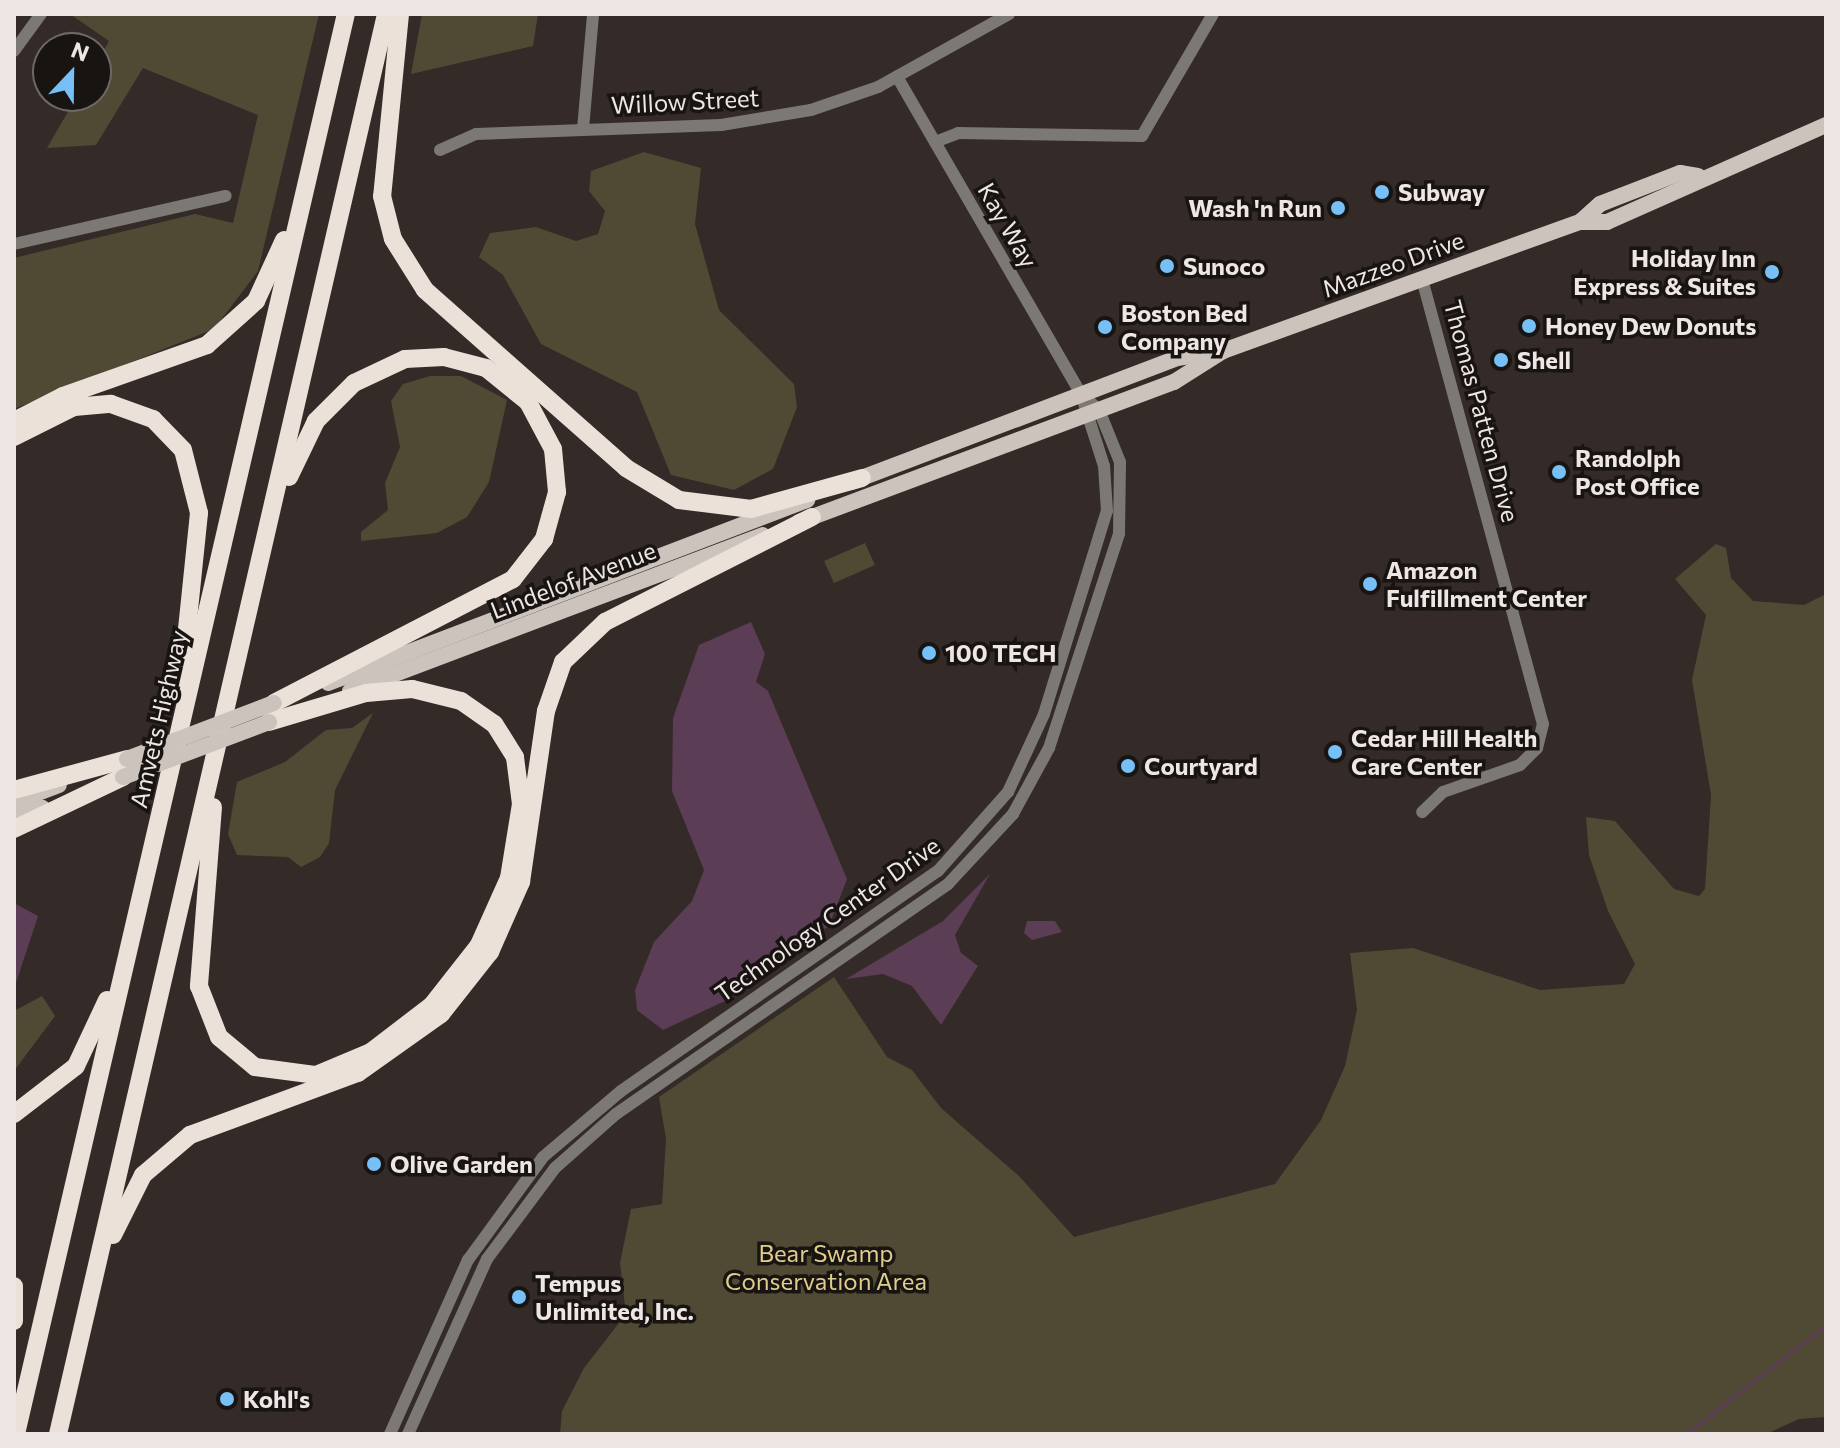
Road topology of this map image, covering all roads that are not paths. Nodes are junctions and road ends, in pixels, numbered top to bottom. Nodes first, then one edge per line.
1 (41, 14) edge
2 (346, 14) edge
3 (386, 14) edge
4 (400, 14) edge
5 (593, 14) edge
6 (1009, 14) edge
7 (1213, 14) edge
8 (14, 51) edge
9 (897, 77) junction
10 (328, 92) junction
11 (1826, 125) edge
12 (583, 129) junction
13 (935, 142) junction
14 (440, 150) dead end
15 (226, 196) dead end
16 (14, 244) edge
17 (1422, 279) junction
18 (1223, 351) junction
19 (1136, 373) joint
20 (1150, 391) joint
21 (1081, 394) junction
22 (1091, 413) junction
23 (14, 421) edge
24 (14, 437) edge
25 (862, 478) junction
26 (812, 517) junction
27 (253, 595) junction
28 (274, 703) junction
29 (226, 708) junction
30 (269, 722) junction
31 (125, 768) junction
32 (171, 772) junction
33 (14, 790) edge
34 (14, 802) edge
35 (1422, 812) dead end
36 (14, 818) edge
37 (14, 829) edge
38 (148, 868) junction
39 (14, 1114) edge
40 (14, 1286) edge
41 (14, 1321) edge
42 (77, 1353) junction
43 (16, 1434) edge
44 (58, 1434) edge
45 (390, 1434) edge
46 (408, 1434) edge

1 - 8 street
2 - 10 highway, Amvets Highway
3 - 27 highway
4 - 25 highway
5 - 12 street
6 - 9 street, Willow Street
7 - 13 street
9 - 12 street, Willow Street
9 - 13 street, Kay Way
10 - 23 highway
10 - 32 highway, Amvets Highway
11 - 17 main road, Mazzeo Drive
12 - 14 street, Willow Street
13 - 21 street, Kay Way
15 - 16 street
17 - 18 main road, Mazzeo Drive
17 - 35 street, Thomas Patten Drive
18 - 19 main road, Mazzeo Drive
18 - 20 main road, Mazzeo Drive
19 - 21 main road, Lindelof Avenue
20 - 22 main road, Lindelof Avenue
21 - 22 street, Technology Center Drive
21 - 25 main road, Lindelof Avenue
22 - 26 main road, Lindelof Avenue
22 - 45 street, Technology Center Drive
22 - 46 street, Technology Center Drive
24 - 32 highway
25 - 28 main road, Lindelof Avenue
26 - 30 main road, Lindelof Avenue
26 - 42 highway
27 - 28 highway
27 - 29 highway
28 - 31 main road, Lindelof Avenue, bridge
29 - 30 highway
29 - 42 highway
30 - 31 main road, Lindelof Avenue, bridge
31 - 33 highway
31 - 34 main road, Lindelof Avenue
31 - 36 main road, Lindelof Avenue
31 - 37 highway
32 - 38 highway, Amvets Highway
38 - 39 highway
38 - 43 highway, Amvets Highway
40 - 41 highway
42 - 44 highway

